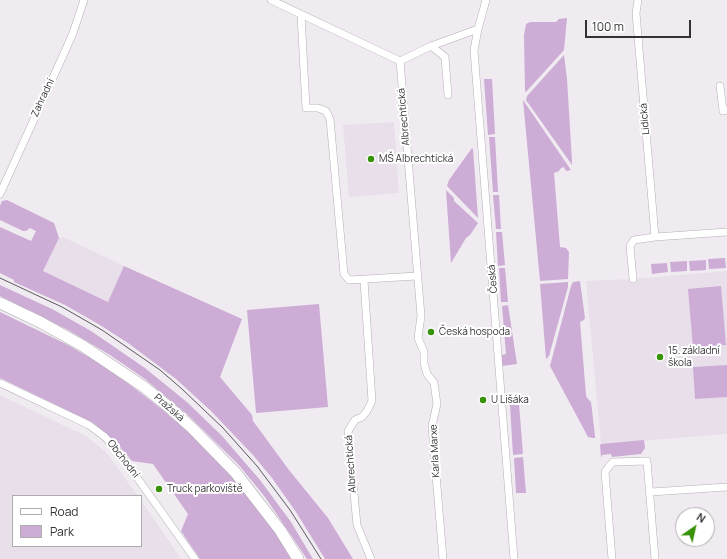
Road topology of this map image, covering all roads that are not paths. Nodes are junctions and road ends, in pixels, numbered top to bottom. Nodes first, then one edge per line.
1 (84, 0) edge
2 (271, 0) edge
3 (486, 0) edge
4 (638, 0) edge
5 (301, 15) junction
6 (478, 29) junction
7 (431, 46) junction
8 (400, 61) junction
9 (720, 86) dead end
10 (448, 95) dead end
11 (727, 110) edge
12 (0, 194) edge
13 (727, 232) edge
14 (655, 237) junction
15 (417, 276) junction
16 (633, 279) dead end
17 (364, 280) junction
18 (0, 303) edge
19 (0, 383) edge
20 (727, 487) edge
21 (650, 492) junction
22 (195, 559) edge
23 (298, 559) edge
24 (371, 559) edge
25 (443, 559) edge
26 (514, 559) edge
27 (612, 559) edge
28 (654, 559) edge

1 - 12 street, Zahradní
2 - 5 street
3 - 6 street, Česká
4 - 14 street, Lidická
5 - 8 street
5 - 17 street
6 - 7 street
6 - 26 street, Česká
7 - 8 street
7 - 10 street
8 - 15 street, Albrechtická
9 - 11 street
13 - 14 street
14 - 16 street
15 - 17 street
15 - 25 street, Karla Marxe
17 - 24 street, Albrechtická
18 - 23 main road, Pražská
19 - 22 street, Obchodní
20 - 21 street
21 - 27 street
21 - 28 street

